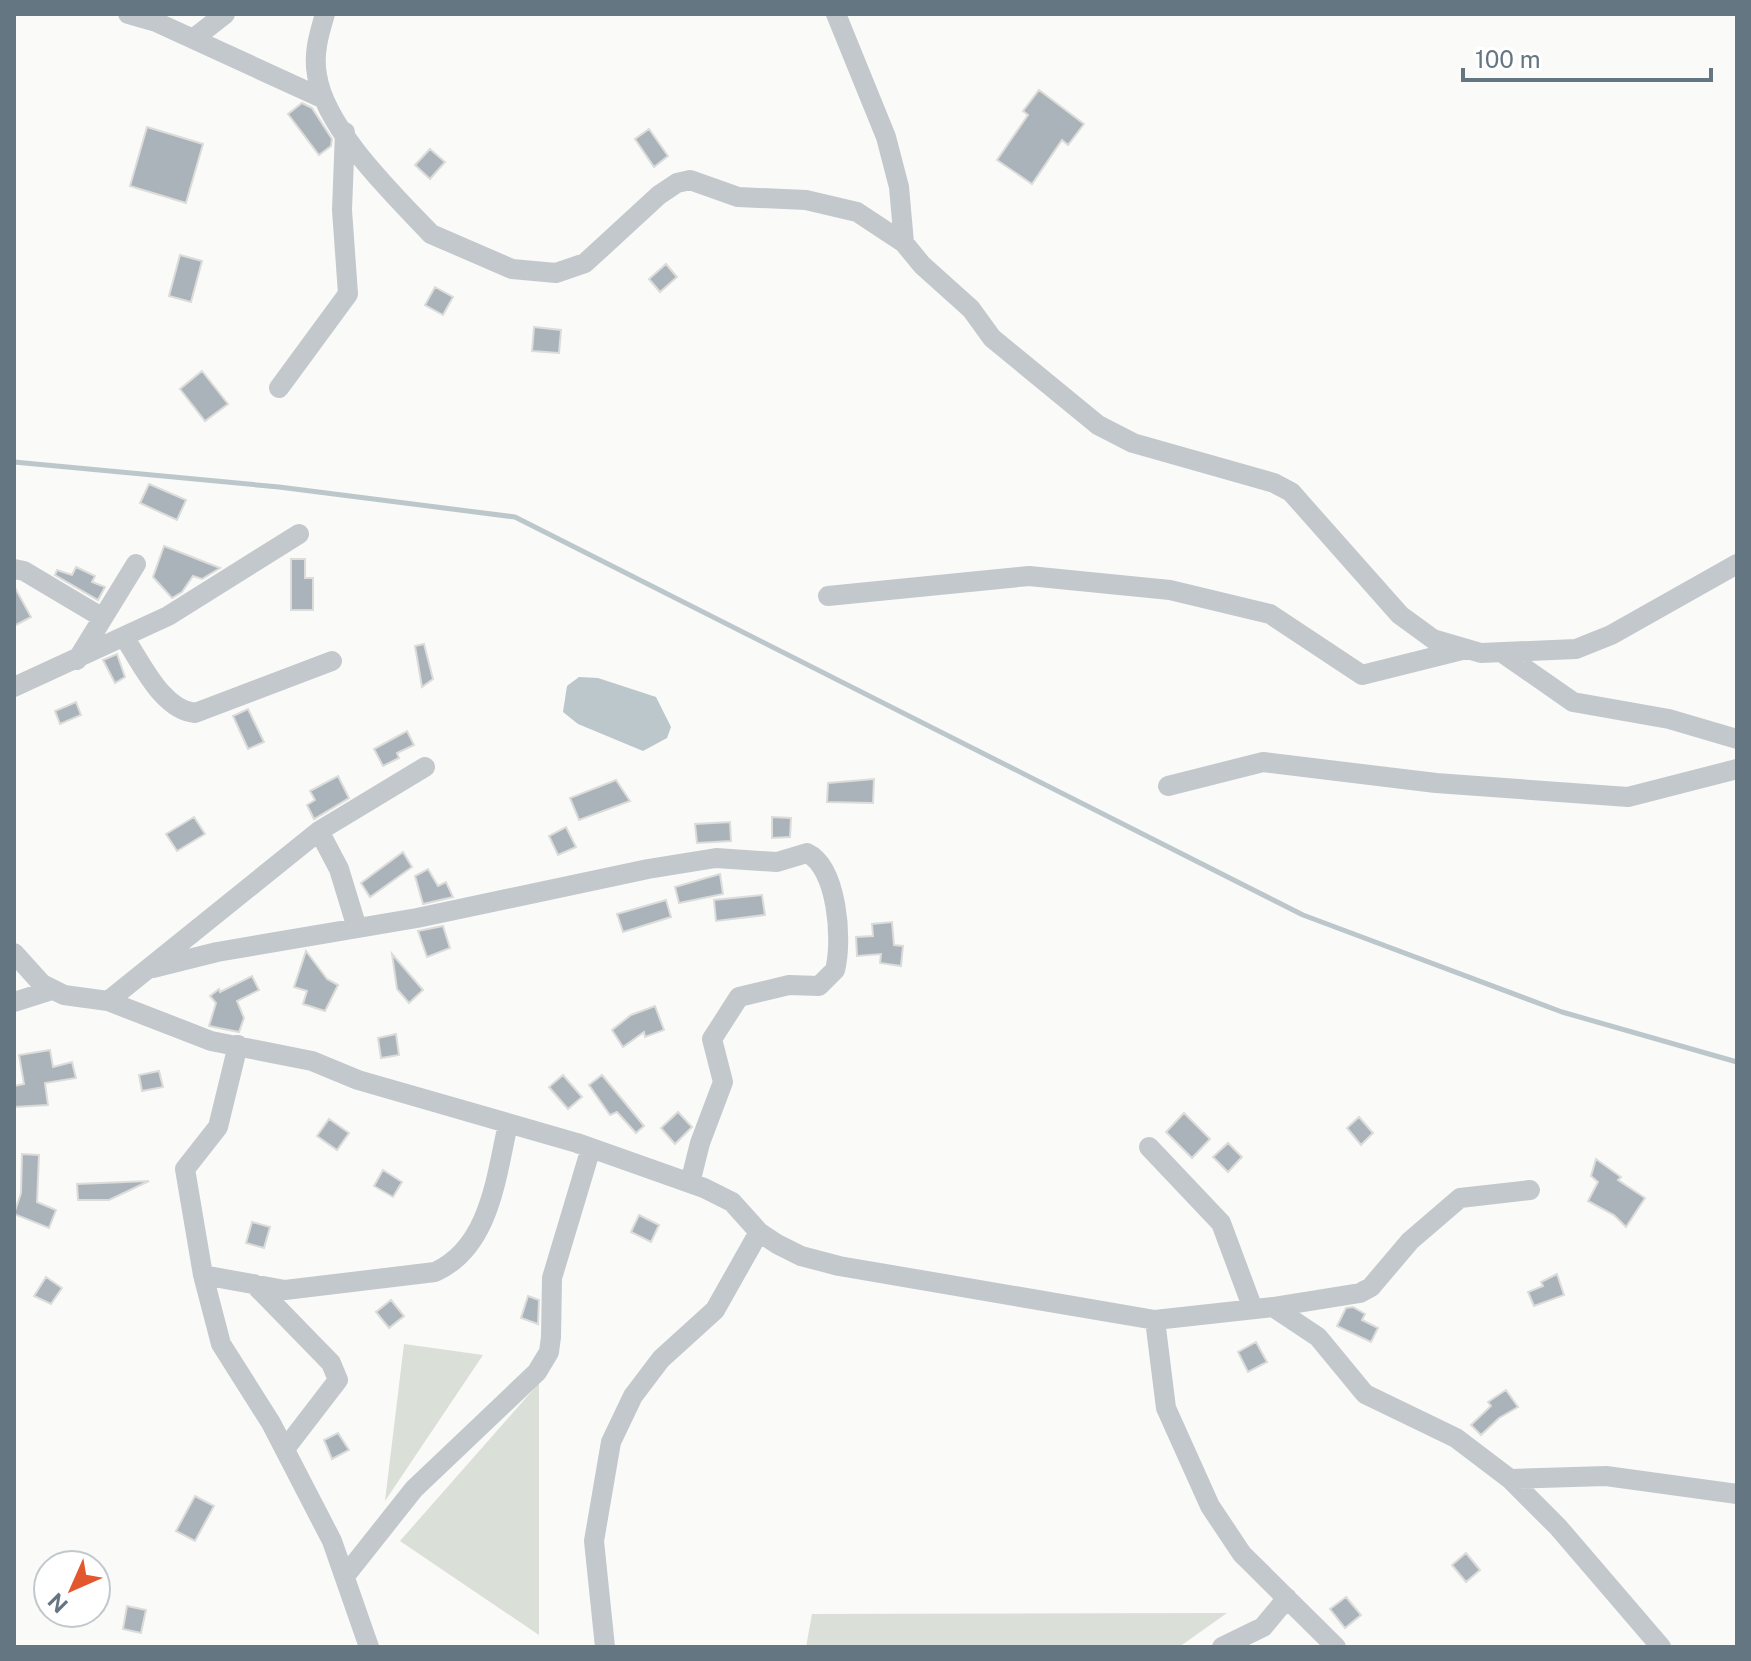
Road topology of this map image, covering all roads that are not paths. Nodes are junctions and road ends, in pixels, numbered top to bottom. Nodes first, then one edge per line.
1 (128, 14) edge
2 (225, 14) edge
3 (325, 14) edge
4 (836, 14) edge
5 (193, 39) junction
6 (324, 99) junction
7 (345, 132) junction
8 (904, 243) junction
9 (279, 388) dead end
10 (299, 534) dead end
11 (136, 564) dead end
12 (1737, 564) edge
13 (14, 569) edge
14 (828, 596) dead end
15 (103, 618) junction
16 (124, 637) junction
17 (1466, 649) junction
18 (1504, 654) junction
19 (76, 660) junction
20 (332, 661) dead end
21 (16, 683) edge
22 (1737, 739) edge
23 (425, 767) dead end
24 (1737, 769) edge
25 (1168, 786) dead end
26 (319, 831) junction
27 (357, 928) junction
28 (14, 953) edge
29 (153, 968) junction
30 (52, 990) junction
31 (108, 1001) junction
32 (14, 1002) edge
33 (238, 1045) junction
34 (508, 1124) junction
35 (1149, 1147) dead end
36 (591, 1148) junction
37 (690, 1183) junction
38 (1530, 1190) dead end
39 (759, 1232) junction
40 (203, 1275) junction
41 (253, 1283) junction
42 (1263, 1308) junction
43 (1155, 1320) junction
44 (285, 1449) junction
45 (1510, 1479) junction
46 (1737, 1494) edge
47 (345, 1576) junction
48 (1287, 1598) junction
49 (369, 1647) edge
50 (605, 1647) edge
51 (1222, 1647) edge
52 (1336, 1647) edge
53 (1661, 1647) edge

1 - 5 street
2 - 5 street
3 - 6 street
4 - 8 street
5 - 6 street
6 - 7 street
7 - 8 street
7 - 9 street
8 - 17 street
10 - 16 street
11 - 15 street
12 - 18 street
13 - 15 street
14 - 17 street
15 - 19 street
16 - 19 street
16 - 20 street
17 - 18 street
18 - 22 street
19 - 21 street
23 - 26 street
24 - 25 street
26 - 27 street
26 - 29 street
27 - 29 street
27 - 37 street
28 - 30 street
29 - 31 street
30 - 31 street
30 - 32 street
31 - 33 street
33 - 34 street
33 - 40 street
34 - 36 street
34 - 41 street
35 - 42 street
36 - 37 street
36 - 47 street
37 - 39 street
38 - 42 street
39 - 43 street
39 - 50 street
40 - 41 street
40 - 44 street
41 - 44 street
42 - 43 street
42 - 45 street
43 - 48 street
44 - 47 street
45 - 46 street
45 - 53 street
47 - 49 street
48 - 51 street
48 - 52 street

